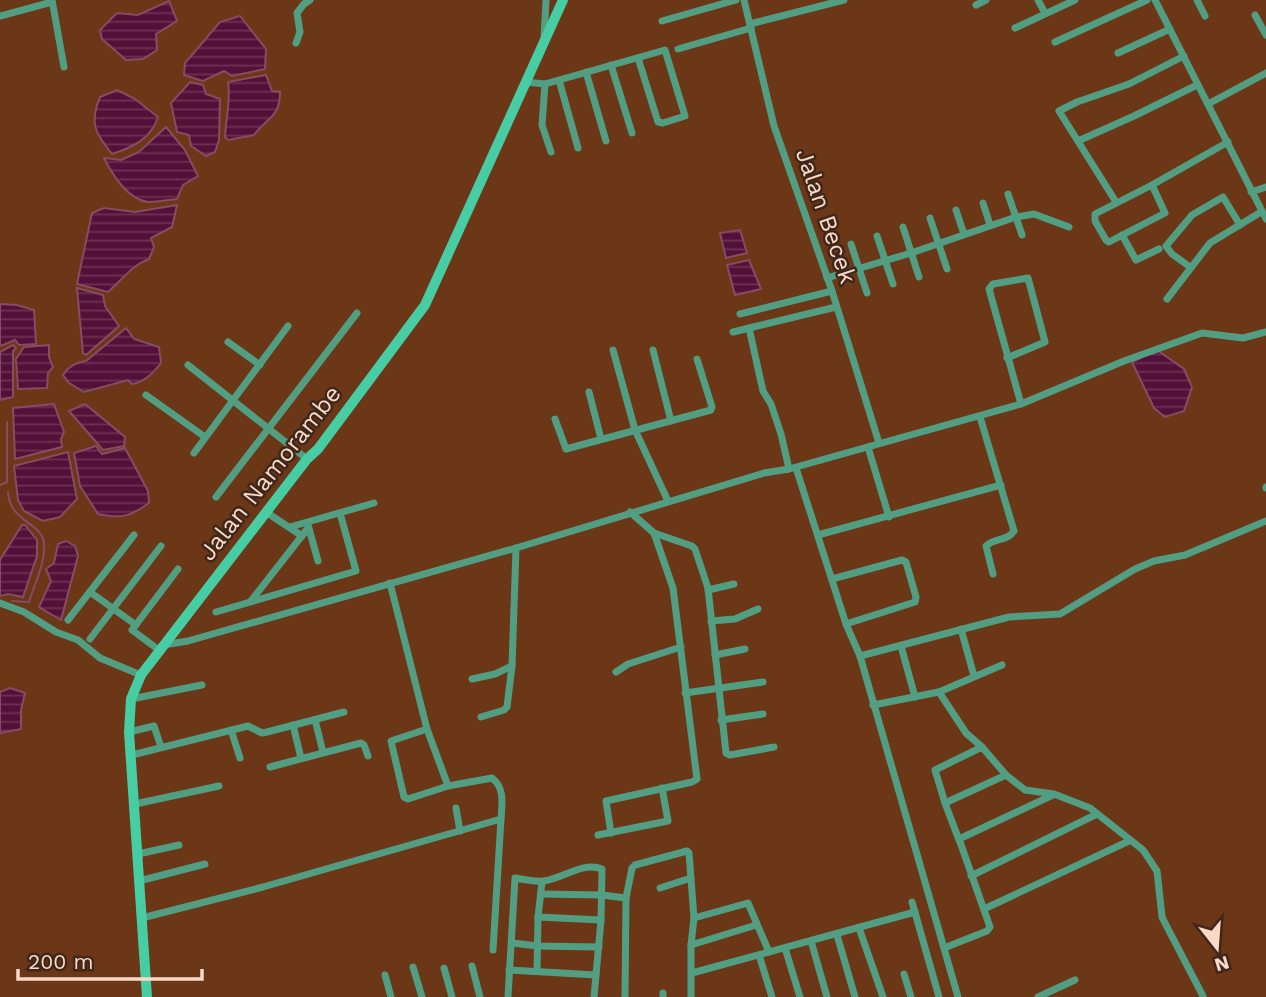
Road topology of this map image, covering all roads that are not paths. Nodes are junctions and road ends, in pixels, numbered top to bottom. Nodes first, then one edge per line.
1 (310, 0) edge
2 (546, 0) edge
3 (563, 0) edge
4 (736, 0) edge
5 (744, 0) edge
6 (844, 0) edge
7 (986, 0) edge
8 (1038, 0) edge
9 (1075, 0) edge
10 (1147, 0) edge
11 (1197, 0) edge
12 (52, 1) edge
13 (1158, 1) edge
14 (976, 5) dead end
15 (1045, 13) junction
16 (1255, 15) dead end
17 (0, 16) edge
18 (1205, 16) dead end
19 (662, 21) dead end
20 (751, 26) junction
21 (1015, 29) dead end
22 (1170, 29) junction
23 (1266, 35) edge
24 (1055, 42) dead end
25 (296, 43) dead end
26 (543, 44) junction
27 (678, 49) dead end
28 (1118, 52) dead end
29 (1184, 56) junction
30 (638, 58) junction
31 (611, 65) junction
32 (64, 67) dead end
33 (586, 72) junction
34 (1266, 74) edge
35 (558, 80) junction
36 (525, 82) junction
37 (545, 84) junction
38 (1197, 85) junction
39 (1208, 104) junction
40 (632, 133) dead end
41 (606, 141) dead end
42 (1078, 141) junction
43 (1228, 142) junction
44 (578, 148) dead end
45 (551, 152) dead end
46 (1152, 185) junction
47 (1266, 187) edge
48 (1251, 192) junction
49 (1008, 194) dead end
50 (1116, 202) junction
51 (983, 203) dead end
52 (957, 210) dead end
53 (1264, 216) edge
54 (1016, 217) junction
55 (930, 218) dead end
56 (990, 225) junction
57 (1240, 225) junction
58 (1069, 227) dead end
59 (902, 228) dead end
60 (964, 234) junction
61 (1021, 235) dead end
62 (1122, 235) junction
63 (877, 236) dead end
64 (938, 243) junction
65 (850, 244) dead end
66 (1159, 249) dead end
67 (911, 253) junction
68 (885, 261) junction
69 (1189, 267) junction
70 (859, 269) junction
71 (947, 269) dead end
72 (919, 277) dead end
73 (827, 278) junction
74 (893, 284) dead end
75 (832, 291) junction
76 (867, 293) dead end
77 (1167, 299) dead end
78 (836, 307) junction
79 (357, 313) dead end
80 (740, 314) dead end
81 (288, 327) dead end
82 (749, 328) junction
83 (733, 332) dead end
84 (1266, 332) edge
85 (228, 342) dead end
86 (613, 350) dead end
87 (653, 350) dead end
88 (1007, 358) junction
89 (697, 359) dead end
90 (188, 365) dead end
91 (260, 365) junction
92 (589, 392) dead end
93 (146, 395) dead end
94 (233, 401) junction
95 (1021, 404) junction
96 (980, 417) junction
97 (555, 419) dead end
98 (671, 421) junction
99 (268, 428) junction
100 (635, 430) junction
101 (205, 437) junction
102 (601, 439) junction
103 (878, 443) junction
104 (868, 447) junction
105 (194, 453) dead end
106 (307, 459) junction
107 (792, 469) junction
108 (1000, 485) junction
109 (216, 497) dead end
110 (668, 502) junction
111 (374, 503) dead end
112 (266, 512) junction
113 (630, 512) junction
114 (340, 513) junction
115 (889, 517) junction
116 (1266, 521) edge
117 (308, 525) junction
118 (290, 527) junction
119 (654, 533) junction
120 (134, 535) dead end
121 (818, 535) junction
122 (302, 536) junction
123 (161, 546) dead end
124 (516, 548) junction
125 (318, 561) dead end
126 (178, 569) dead end
127 (993, 574) dead end
128 (832, 579) junction
129 (390, 583) junction
130 (734, 584) dead end
131 (709, 590) junction
132 (90, 592) junction
133 (251, 601) junction
134 (0, 603) edge
135 (113, 609) junction
136 (758, 609) dead end
137 (216, 611) dead end
138 (68, 620) dead end
139 (712, 621) junction
140 (846, 624) junction
141 (136, 625) junction
142 (961, 629) junction
143 (90, 639) dead end
144 (901, 646) junction
145 (160, 647) junction
146 (681, 647) junction
147 (746, 649) dead end
148 (715, 655) junction
149 (859, 656) junction
150 (1002, 665) dead end
151 (512, 666) junction
152 (616, 672) dead end
153 (141, 675) junction
154 (974, 676) junction
155 (472, 679) dead end
156 (763, 682) dead end
157 (202, 685) dead end
158 (718, 688) junction
159 (939, 692) junction
160 (685, 693) junction
161 (915, 697) junction
162 (131, 699) junction
163 (873, 705) junction
164 (344, 712) dead end
165 (763, 714) dead end
166 (481, 717) dead end
167 (315, 720) junction
168 (721, 720) junction
169 (293, 725) junction
170 (427, 729) junction
171 (231, 730) junction
172 (130, 732) junction
173 (161, 747) junction
174 (775, 747) dead end
175 (982, 747) junction
176 (323, 752) junction
177 (132, 755) junction
178 (368, 756) dead end
179 (240, 758) dead end
180 (301, 758) junction
181 (270, 767) dead end
182 (1006, 775) junction
183 (219, 786) dead end
184 (448, 786) junction
185 (662, 788) junction
186 (1054, 794) junction
187 (945, 803) junction
188 (135, 804) junction
189 (456, 808) dead end
190 (1097, 814) junction
191 (501, 820) junction
192 (460, 831) junction
193 (611, 832) junction
194 (598, 835) dead end
195 (959, 840) junction
196 (1129, 841) junction
197 (179, 845) dead end
198 (138, 854) junction
199 (205, 864) dead end
200 (971, 876) junction
201 (691, 878) junction
202 (139, 881) junction
203 (542, 881) junction
204 (660, 888) dead end
205 (541, 894) junction
206 (602, 895) junction
207 (626, 898) junction
208 (912, 902) dead end
209 (984, 909) junction
210 (915, 912) junction
211 (538, 917) junction
212 (142, 918) junction
213 (694, 918) junction
214 (601, 920) junction
215 (756, 925) junction
216 (859, 928) junction
217 (837, 934) junction
218 (811, 941) junction
219 (512, 943) junction
220 (691, 945) junction
221 (538, 946) junction
222 (599, 947) junction
223 (785, 948) junction
224 (944, 948) junction
225 (493, 950) dead end
226 (769, 952) junction
227 (759, 955) junction
228 (472, 966) dead end
229 (413, 967) dead end
230 (444, 968) dead end
231 (509, 970) junction
232 (537, 971) junction
233 (692, 973) junction
234 (904, 974) dead end
235 (385, 975) dead end
236 (596, 975) junction
237 (1074, 980) dead end
238 (1203, 996) edge
239 (147, 997) edge
240 (391, 997) edge
241 (422, 997) edge
242 (452, 997) edge
243 (480, 997) edge
244 (508, 997) edge
245 (594, 997) edge
246 (625, 997) edge
247 (691, 997) edge
248 (772, 997) edge
249 (800, 997) edge
250 (827, 997) edge
251 (855, 997) edge
252 (883, 997) edge
253 (911, 997) edge
254 (939, 997) edge
255 (958, 997) edge
256 (1038, 997) edge

1 - 25 street
2 - 26 street
3 - 26 main road, Jalan Namorambe
4 - 19 street
5 - 20 street, Jalan Becek
6 - 20 street
7 - 14 street
8 - 15 street
9 - 15 street
10 - 24 street
11 - 18 street
12 - 17 street
12 - 32 street
13 - 22 street
15 - 21 street
16 - 23 street
20 - 27 street
20 - 73 street, Jalan Becek
22 - 28 street
22 - 29 street
26 - 36 main road, Jalan Namorambe
29 - 38 street
29 - 42 street
30 - 30 street
30 - 31 street
31 - 33 street
31 - 40 street
33 - 35 street
33 - 41 street
34 - 39 street
35 - 37 street
35 - 44 street
36 - 37 street
36 - 106 main road, Jalan Namorambe
37 - 45 street
38 - 39 street
38 - 42 street
39 - 43 street
42 - 50 street
43 - 46 street
43 - 48 street
46 - 50 street
46 - 62 street
47 - 48 street
48 - 53 street
49 - 54 street
50 - 62 street
51 - 56 street
52 - 60 street
53 - 57 street
54 - 56 street
54 - 58 street
54 - 61 street
55 - 64 street
56 - 60 street
57 - 69 street
57 - 69 street
59 - 67 street
60 - 64 street
62 - 66 street
63 - 68 street
64 - 67 street
64 - 71 street
65 - 70 street
67 - 68 street
67 - 72 street
68 - 70 street
68 - 74 street
69 - 77 street
70 - 73 street
70 - 76 street
73 - 75 street, Jalan Becek
75 - 78 street, Jalan Becek
75 - 80 street
78 - 82 street
78 - 103 street, Jalan Becek
79 - 99 street
81 - 91 street
82 - 83 street
82 - 107 street
84 - 95 street
85 - 91 street
86 - 100 street
87 - 98 street
88 - 88 street
88 - 95 street
89 - 98 street
90 - 94 street
91 - 94 street
92 - 102 street
93 - 101 street
94 - 99 street
94 - 101 street
95 - 96 street
96 - 103 street
96 - 108 street
97 - 102 street
98 - 100 street
99 - 106 street
99 - 109 street
100 - 102 street
100 - 110 street
101 - 105 street
103 - 104 street
104 - 107 street
104 - 115 street
106 - 112 main road, Jalan Namorambe
107 - 110 street
107 - 121 street
108 - 115 street
108 - 127 street
110 - 113 street
111 - 114 street
112 - 118 street
112 - 145 main road, Jalan Namorambe
113 - 119 street
113 - 124 street
114 - 117 street
114 - 133 street
115 - 121 street
116 - 142 street
117 - 118 street
117 - 122 street
117 - 125 street
118 - 122 street
119 - 131 street
119 - 146 street
120 - 132 street
121 - 128 street
122 - 133 street
123 - 135 street
124 - 129 street
124 - 151 street
126 - 141 street
128 - 140 street
128 - 140 street
129 - 145 street
129 - 170 street
130 - 131 street
131 - 139 street
132 - 135 street
132 - 138 street
133 - 137 street
134 - 153 street
135 - 141 street
135 - 143 street
136 - 139 street
139 - 148 street
140 - 149 street
141 - 145 street
142 - 144 street
142 - 154 street
144 - 149 street
144 - 161 street
145 - 153 main road, Jalan Namorambe
146 - 152 street
146 - 160 street
147 - 148 street
148 - 158 street
149 - 163 street
150 - 154 street
151 - 155 street
151 - 166 street
153 - 162 main road, Jalan Namorambe
154 - 159 street
156 - 158 street
157 - 162 street
158 - 160 street
158 - 168 street
159 - 161 street
159 - 175 street
160 - 185 street
161 - 163 street
162 - 172 main road, Jalan Namorambe
163 - 224 street
164 - 167 street
165 - 168 street
167 - 169 street
167 - 176 street
168 - 174 street
169 - 171 street
169 - 180 street
170 - 184 street
170 - 184 street
171 - 173 street
171 - 179 street
172 - 173 street
172 - 177 main road, Jalan Namorambe
173 - 177 street
175 - 182 street
175 - 187 street
176 - 178 street
176 - 180 street
177 - 188 main road, Jalan Namorambe
180 - 181 street
182 - 186 street
182 - 187 street
183 - 188 street
184 - 191 street
185 - 193 street
185 - 193 street
186 - 190 street
186 - 195 street
187 - 195 street
188 - 198 main road, Jalan Namorambe
189 - 192 street
190 - 196 street
190 - 200 street
191 - 192 street
191 - 225 street
192 - 212 street
193 - 194 street
195 - 200 street
196 - 209 street
196 - 238 street
197 - 198 street
198 - 202 main road, Jalan Namorambe
199 - 202 street
200 - 209 street
201 - 204 street
201 - 207 street
201 - 213 street
202 - 212 main road, Jalan Namorambe
203 - 205 street
203 - 206 street
203 - 219 street
205 - 206 street
205 - 211 street
206 - 207 street
206 - 214 street
207 - 246 street
208 - 210 street
209 - 224 street
210 - 216 street
210 - 254 street
211 - 214 street
211 - 221 street
212 - 239 main road, Jalan Namorambe
213 - 215 street
213 - 220 street
214 - 222 street
215 - 220 street
215 - 226 street
216 - 217 street
216 - 252 street
217 - 218 street
217 - 251 street
218 - 223 street
218 - 250 street
219 - 221 street
219 - 231 street
220 - 233 street
221 - 222 street
221 - 232 street
222 - 236 street
223 - 226 street
223 - 249 street
224 - 255 street
226 - 227 street
227 - 233 street
227 - 248 street
228 - 243 street
229 - 241 street
230 - 242 street
231 - 232 street
231 - 244 street
232 - 236 street
233 - 247 street
234 - 253 street
235 - 240 street
236 - 245 street
237 - 256 street

